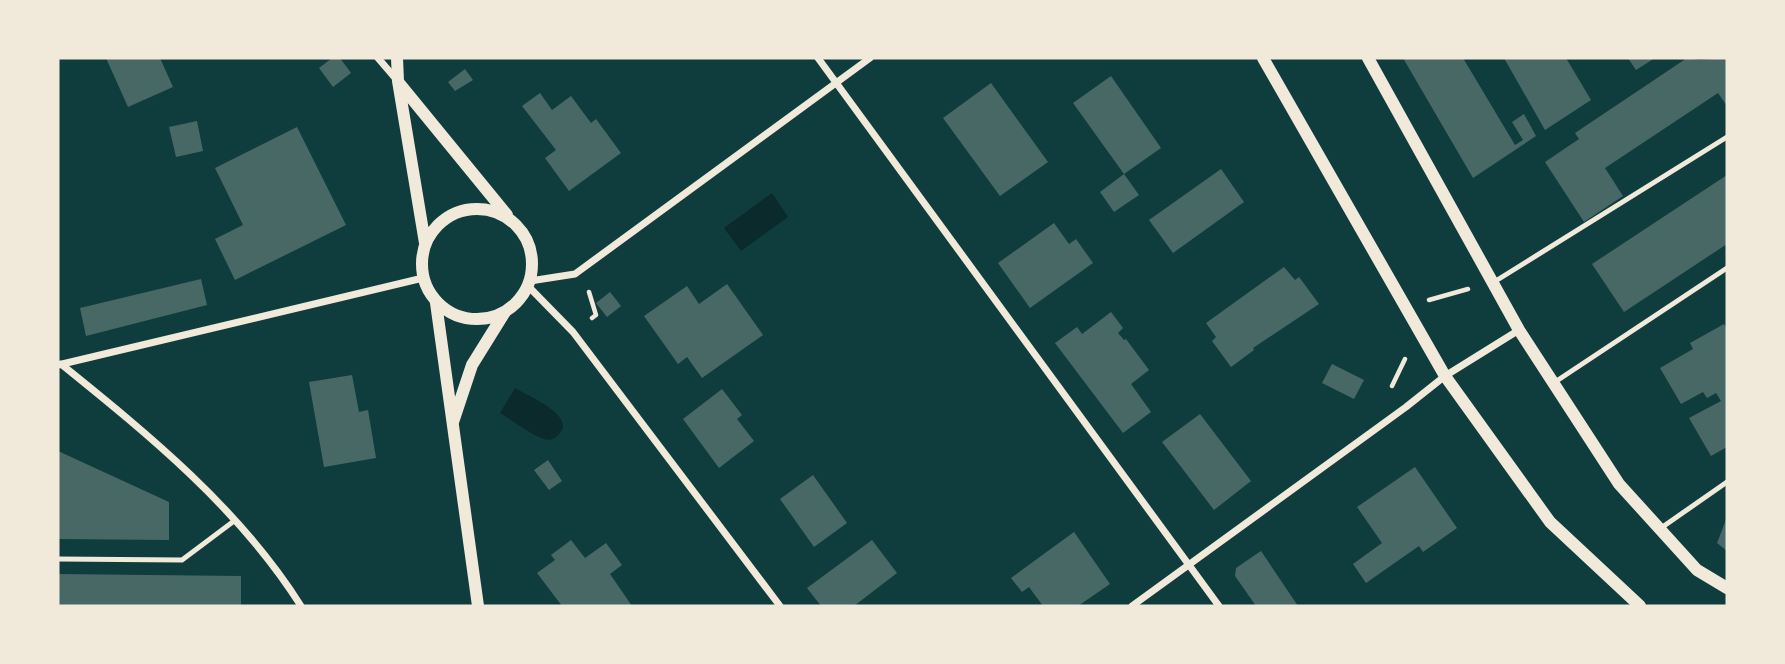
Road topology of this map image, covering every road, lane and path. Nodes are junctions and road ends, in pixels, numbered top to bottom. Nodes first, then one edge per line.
1 (379, 58) edge
2 (397, 58) edge
3 (818, 58) edge
4 (870, 58) edge
5 (1263, 58) edge
6 (1368, 58) edge
7 (398, 81) junction
8 (837, 83) junction
9 (1727, 137) edge
10 (509, 218) junction
11 (425, 243) junction
12 (1727, 268) edge
13 (575, 274) junction
14 (423, 278) junction
15 (1494, 282) junction
16 (529, 283) junction
17 (436, 303) junction
18 (505, 312) junction
19 (1519, 330) junction
20 (573, 332) junction
21 (59, 364) edge
22 (1445, 376) junction
23 (1553, 383) junction
24 (452, 426) junction
25 (1727, 481) edge
26 (234, 521) junction
27 (1661, 529) junction
28 (58, 559) edge
29 (1189, 566) junction
30 (1727, 588) edge
31 (301, 606) edge
32 (478, 606) edge
33 (780, 606) edge
34 (1132, 606) edge
35 (1219, 606) edge
36 (1640, 606) edge

1 - 7 street
2 - 7 street
3 - 8 street
4 - 8 street
5 - 22 street
6 - 15 street
7 - 10 street
7 - 11 street
8 - 13 street
8 - 29 street
9 - 15 lane
10 - 11 street
10 - 16 street
11 - 14 street
12 - 23 lane
13 - 16 street
13 - 20 path
14 - 17 street
14 - 21 street
15 - 19 street
16 - 18 street
16 - 20 street
17 - 18 street
17 - 24 street
18 - 24 street
19 - 22 street
19 - 23 street
20 - 33 street
21 - 26 street
22 - 29 street
22 - 36 street
23 - 27 street
24 - 32 street
25 - 27 lane
26 - 28 lane
26 - 31 street
27 - 30 street
29 - 34 street
29 - 35 street

